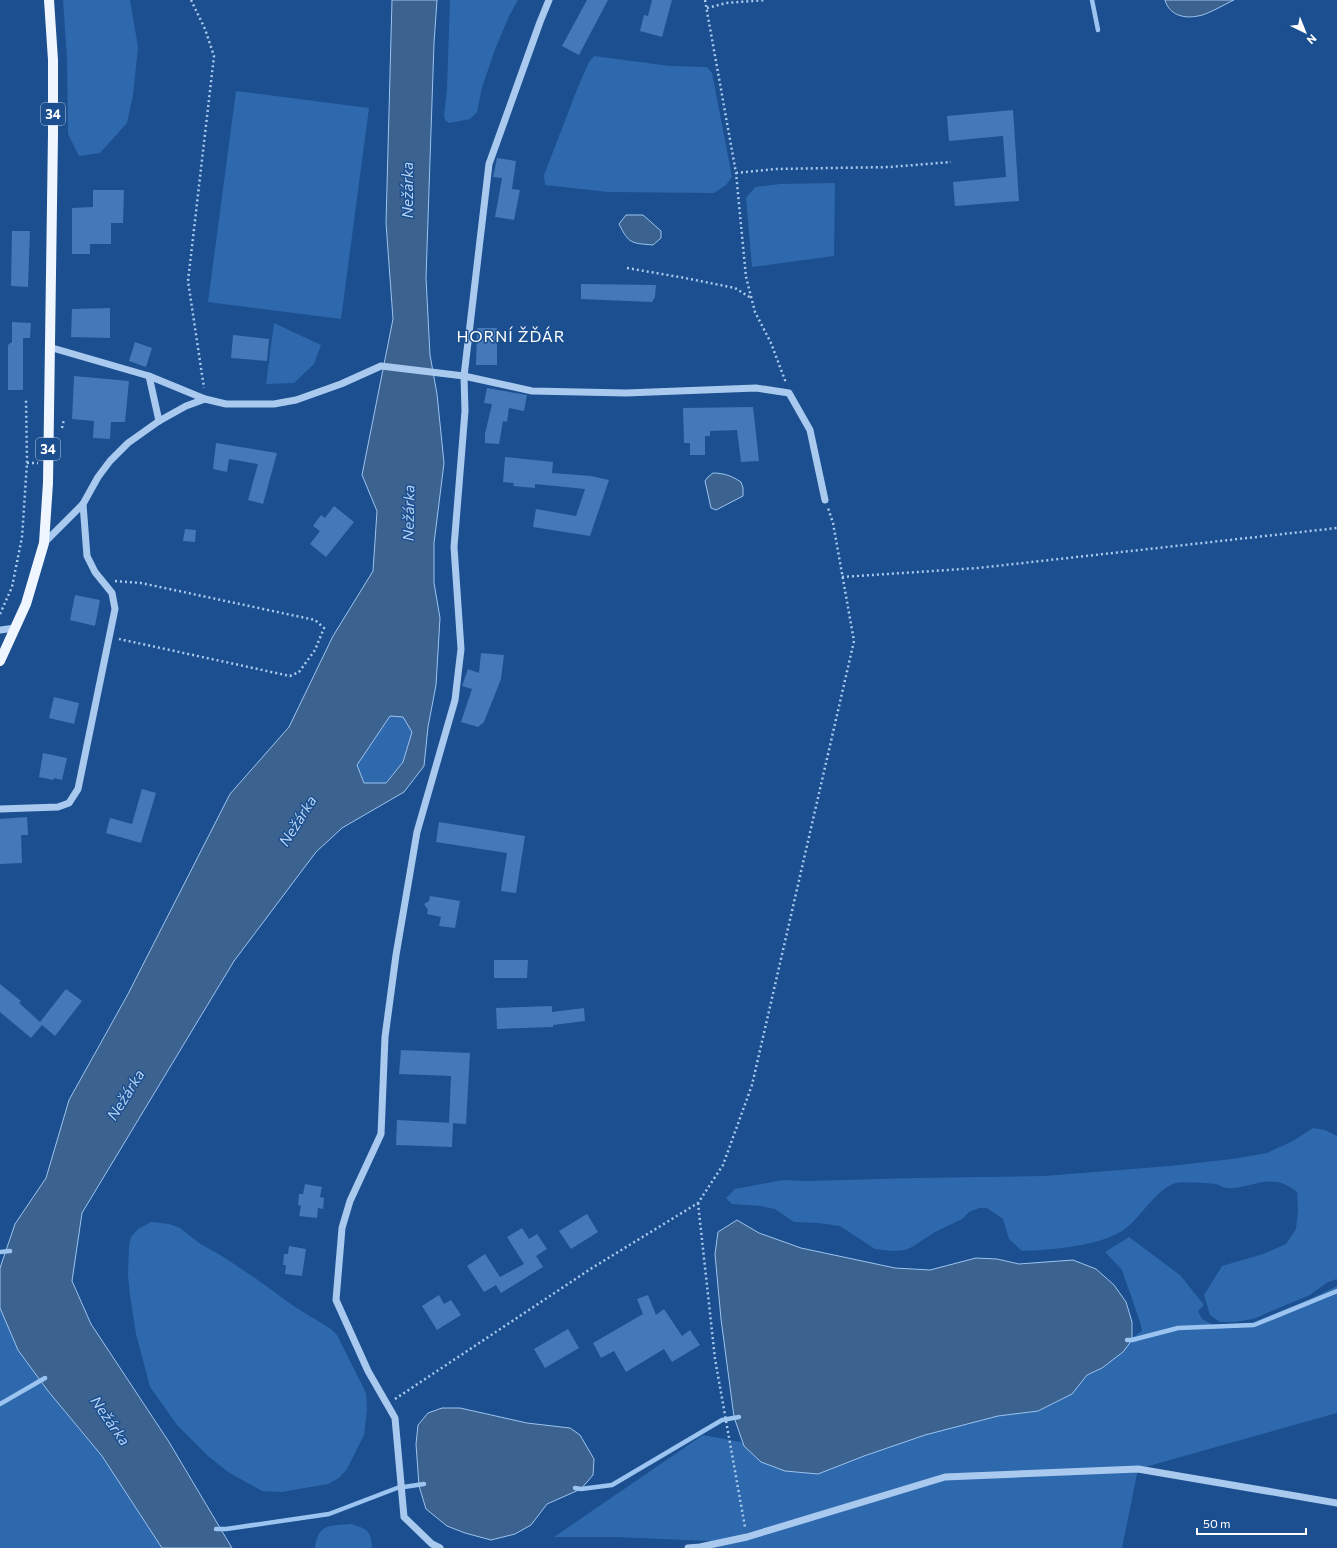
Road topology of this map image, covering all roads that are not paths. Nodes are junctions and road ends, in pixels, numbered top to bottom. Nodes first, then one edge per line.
1 (49, 0) edge
2 (549, 0) edge
3 (49, 347) junction
4 (149, 376) junction
5 (464, 376) junction
6 (205, 398) junction
7 (159, 421) junction
8 (826, 500) road end
9 (83, 504) junction
10 (44, 543) junction
11 (15, 628) junction
12 (0, 630) edge
13 (0, 661) edge
14 (0, 809) edge
15 (1337, 1503) edge
16 (440, 1548) edge
17 (688, 1548) edge

1 - 3 main road, 34
2 - 5 street
3 - 4 street
3 - 10 main road, 34
4 - 6 street
4 - 7 street
5 - 6 street
5 - 8 street
5 - 16 street
6 - 7 street
7 - 9 street
9 - 10 street
9 - 14 street
10 - 11 main road, 34
11 - 12 street
11 - 13 main road, 34
15 - 17 street

